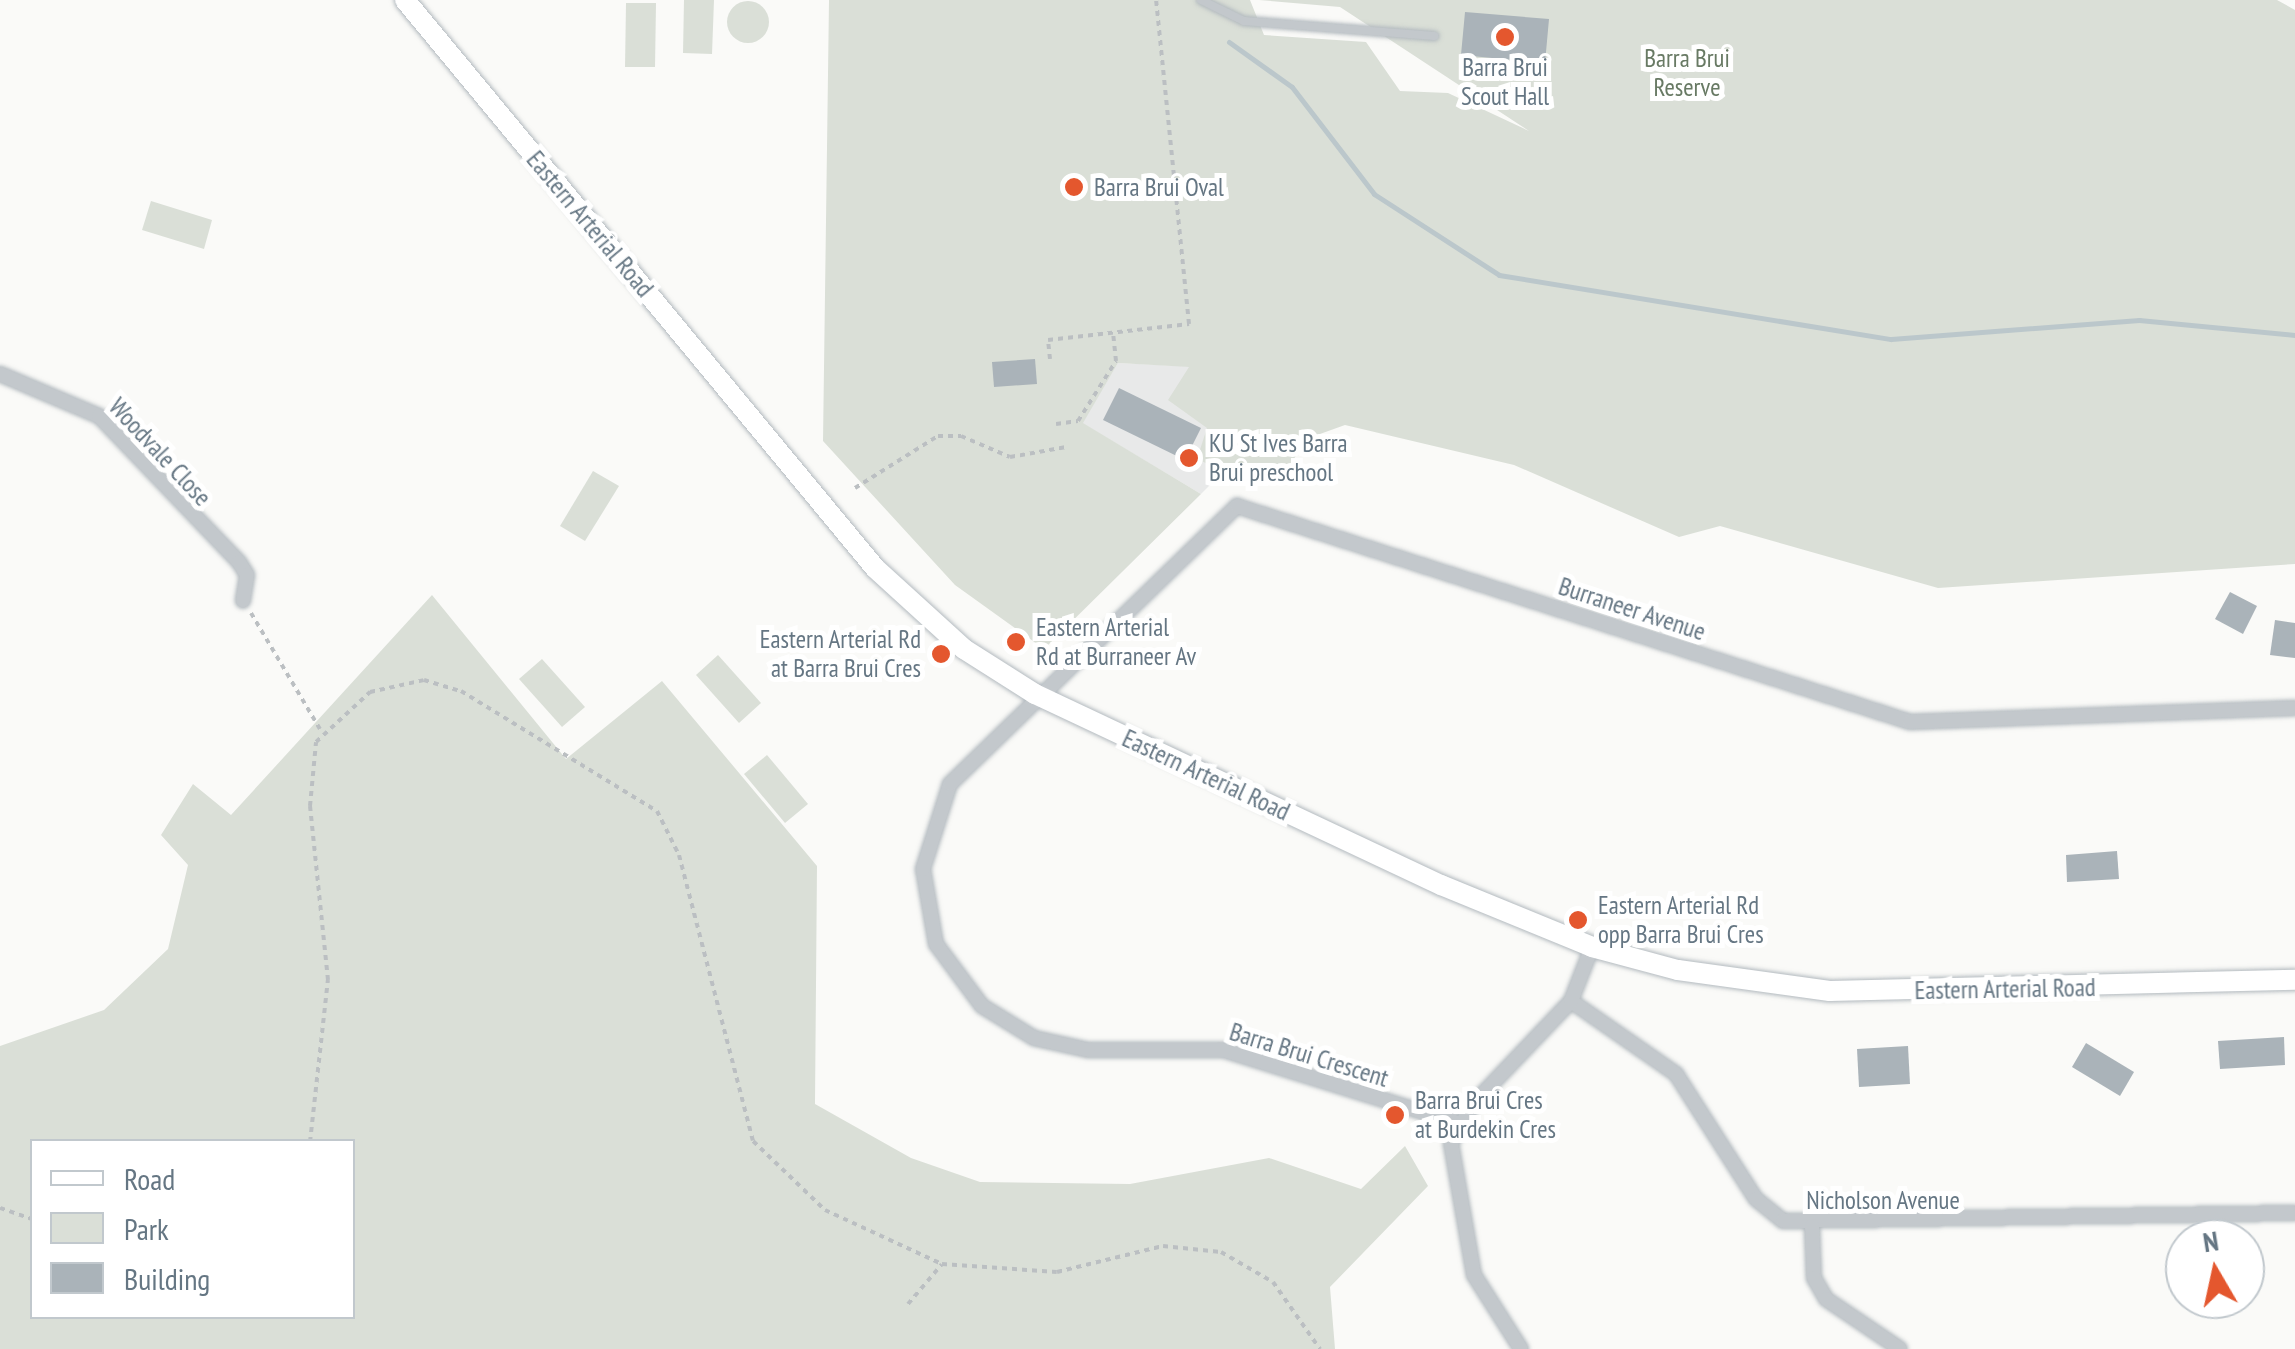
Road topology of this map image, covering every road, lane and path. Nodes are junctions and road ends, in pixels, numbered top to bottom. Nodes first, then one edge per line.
1 (405, 0) edge
2 (1156, 0) edge
3 (1201, 0) edge
4 (1434, 36) dead end
5 (1112, 332) junction
6 (1050, 359) dead end
7 (0, 374) edge
8 (1056, 424) dead end
9 (1066, 446) dead end
10 (854, 488) dead end
11 (242, 602) joint
12 (1035, 694) junction
13 (2295, 708) edge
14 (320, 729) junction
15 (1592, 946) junction
16 (2295, 980) edge
17 (1571, 1002) junction
18 (1460, 1124) junction
19 (310, 1139) edge
20 (0, 1208) edge
21 (2295, 1213) edge
22 (30, 1219) edge
23 (1812, 1226) junction
24 (942, 1264) junction
25 (908, 1304) dead end
26 (1320, 1349) edge
27 (1521, 1349) edge
28 (1900, 1349) edge

1 - 12 main road, Eastern Arterial Road
2 - 5 path
3 - 4 lane
5 - 6 path
5 - 8 path
7 - 11 street, Woodvale Close
9 - 10 path
11 - 14 path
12 - 13 street, Burraneer Avenue
12 - 15 main road, Eastern Arterial Road
12 - 18 street, Barra Brui Crescent
14 - 19 path
14 - 24 path
15 - 16 main road, Eastern Arterial Road
15 - 17 street
17 - 18 street
17 - 23 street, Nicholson Avenue
18 - 27 street
20 - 22 path
21 - 23 street, Nicholson Avenue
23 - 28 street
24 - 25 path
24 - 26 path

